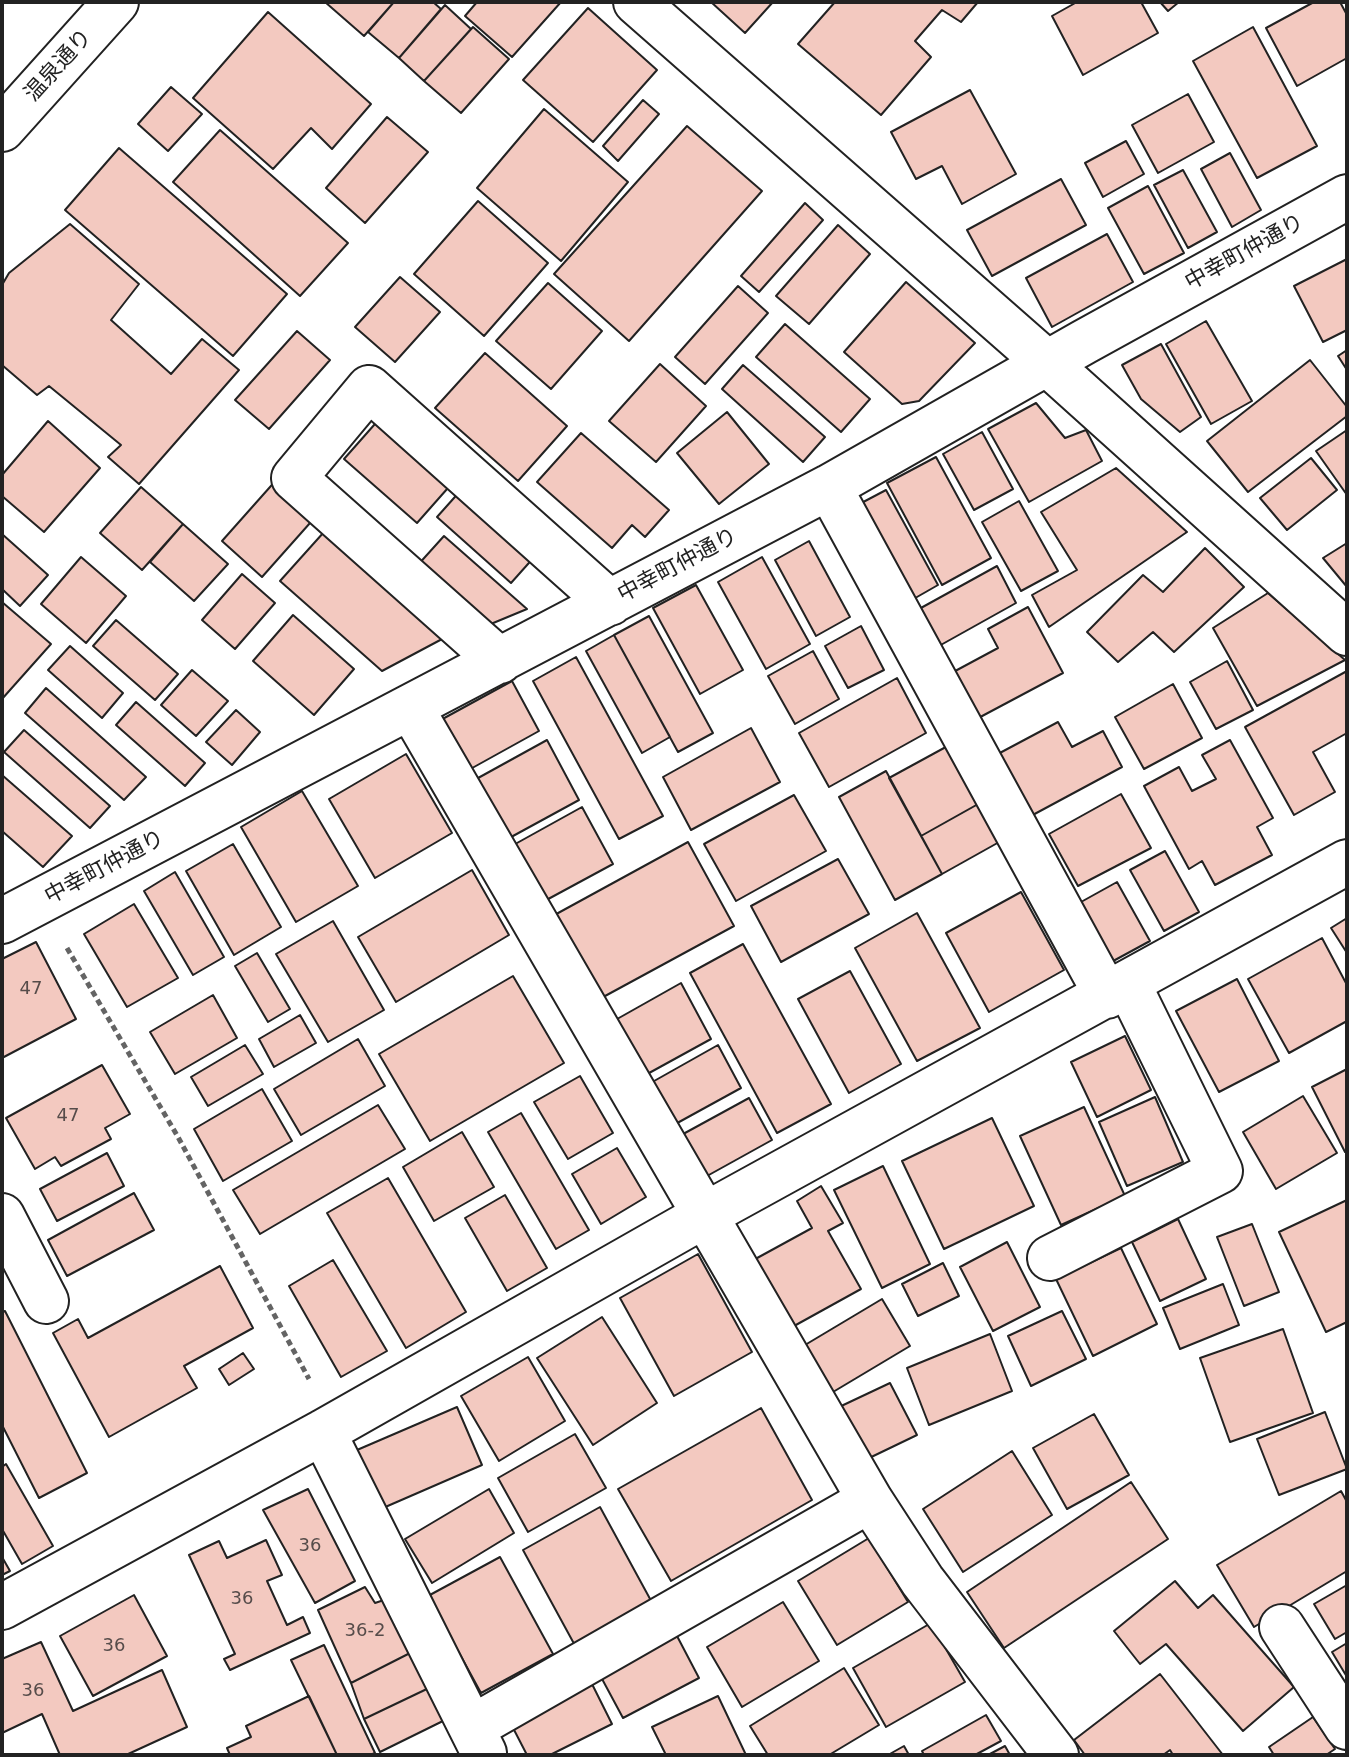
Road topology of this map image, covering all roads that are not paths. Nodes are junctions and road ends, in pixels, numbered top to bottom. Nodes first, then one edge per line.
1 (116, 2) edge
2 (636, 2) edge
3 (2, 129) edge
4 (1347, 197) edge
5 (1047, 363) junction
6 (829, 487) junction
7 (610, 603) junction
8 (1347, 633) edge
9 (500, 661) junction
10 (411, 708) junction
11 (1347, 862) edge
12 (2, 921) edge
13 (1118, 990) junction
14 (705, 1215) junction
15 (2, 1216) edge
16 (1050, 1258) dead end
17 (46, 1301) dead end
18 (329, 1428) junction
19 (870, 1500) junction
20 (2, 1607) edge
21 (1282, 1627) dead end
22 (1347, 1727) edge
23 (479, 1741) edge
24 (1056, 1755) edge

1 - 3 street, 温泉通り
2 - 5 street
4 - 5 street, 中幸町仲通り
5 - 6 street, 中幸町仲通り
5 - 8 street
6 - 7 street, 中幸町仲通り
6 - 13 street
7 - 9 street, 中幸町仲通り
7 - 9 street
9 - 10 street, 中幸町仲通り
10 - 12 street, 中幸町仲通り
10 - 14 street
11 - 13 street
13 - 14 street
13 - 16 street
14 - 18 street
14 - 19 street
15 - 17 street
18 - 20 street
18 - 23 street
19 - 23 street
19 - 24 street
21 - 22 street

